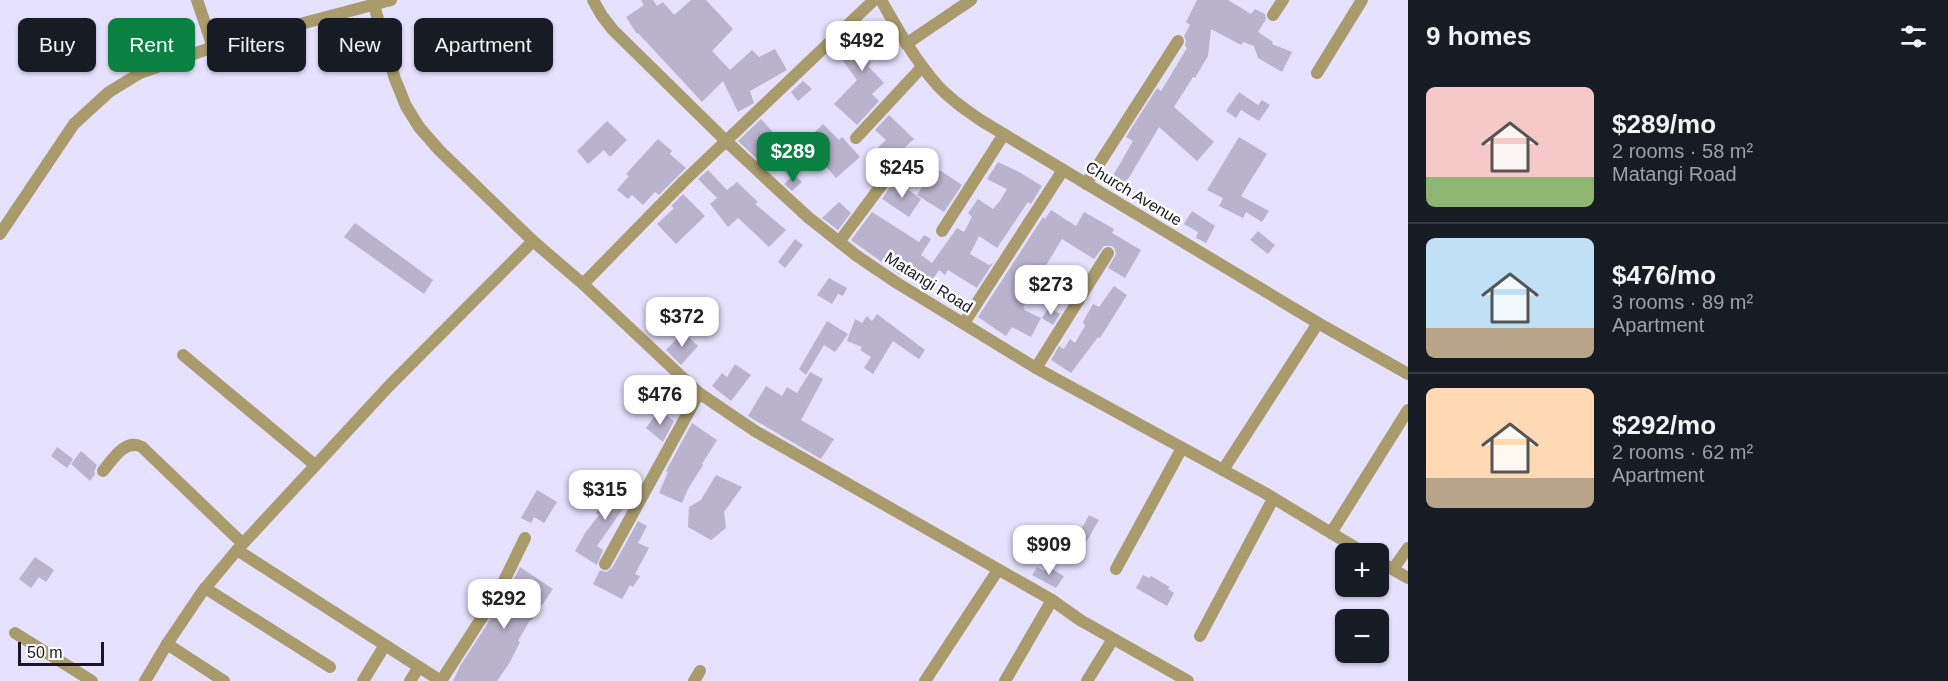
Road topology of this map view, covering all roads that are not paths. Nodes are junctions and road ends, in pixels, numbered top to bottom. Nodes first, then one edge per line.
1 (198, 0) edge
2 (391, 0) edge
3 (593, 0) edge
4 (874, 0) edge
5 (881, 0) edge
6 (971, 0) edge
7 (1283, 0) edge
8 (1362, 0) edge
9 (374, 5) junction
10 (1274, 15) dead end
11 (306, 23) edge
12 (207, 28) edge
13 (1178, 41) dead end
14 (906, 44) junction
15 (207, 49) edge
16 (922, 67) junction
17 (1317, 74) dead end
18 (1004, 134) junction
19 (856, 138) dead end
20 (726, 141) junction
21 (895, 167) dead end
22 (1063, 170) junction
23 (1086, 184) junction
24 (942, 231) dead end
25 (0, 234) edge
26 (534, 241) junction
27 (839, 242) junction
28 (1108, 253) dead end
29 (583, 284) junction
30 (964, 323) junction
31 (1318, 323) junction
32 (183, 355) dead end
33 (1036, 368) junction
34 (1408, 374) edge
35 (699, 393) junction
36 (1408, 410) edge
37 (1182, 448) junction
38 (315, 465) junction
39 (1222, 470) junction
40 (102, 471) dead end
41 (1273, 499) junction
42 (1331, 533) junction
43 (525, 538) dead end
44 (1348, 543) edge
45 (240, 547) junction
46 (1408, 548) edge
47 (605, 564) dead end
48 (1389, 567) edge
49 (1116, 569) dead end
50 (1393, 569) junction
51 (998, 570) junction
52 (1408, 578) edge
53 (205, 588) junction
54 (1052, 600) junction
55 (15, 633) dead end
56 (1200, 636) dead end
57 (1113, 639) junction
58 (167, 644) junction
59 (386, 645) junction
60 (419, 667) junction
61 (330, 668) dead end
62 (92, 681) edge
63 (145, 681) edge
64 (224, 681) edge
65 (363, 681) edge
66 (410, 681) edge
67 (441, 681) edge
68 (925, 681) edge
69 (1005, 681) edge
70 (1087, 681) edge
71 (1188, 681) edge

1 - 12 street
2 - 9 street
3 - 20 street, Matangi Road
4 - 20 street
5 - 14 street, Church Avenue
6 - 14 street
7 - 10 street
8 - 17 street
9 - 11 street
9 - 26 street
13 - 23 street
14 - 16 street, Church Avenue
15 - 25 street
16 - 18 street, Church Avenue
16 - 19 street
18 - 22 street, Church Avenue
18 - 24 street
20 - 27 street, Matangi Road
20 - 29 street
21 - 27 street
22 - 23 street, Church Avenue
22 - 30 street
23 - 31 street, Church Avenue
26 - 29 street
26 - 38 street
27 - 30 street, Matangi Road
28 - 33 street
29 - 35 street
30 - 33 street, Matangi Road
31 - 34 street, Church Avenue
31 - 39 street
32 - 38 street
33 - 37 street, Matangi Road
35 - 47 street
35 - 51 street
36 - 42 street
37 - 39 street, Matangi Road
37 - 49 street
38 - 45 street
39 - 41 street, Matangi Road
40 - 45 street
41 - 42 street, Matangi Road
41 - 56 street
42 - 44 street, Matangi Road
43 - 67 street
45 - 53 street
45 - 59 street
46 - 50 street
48 - 50 street
50 - 52 street
51 - 54 street
51 - 68 street
53 - 58 street
53 - 61 street
54 - 57 street
54 - 69 street
55 - 62 street
57 - 70 street
57 - 71 street
58 - 63 street
58 - 64 street
59 - 60 street
59 - 65 street
60 - 66 street
60 - 67 street

